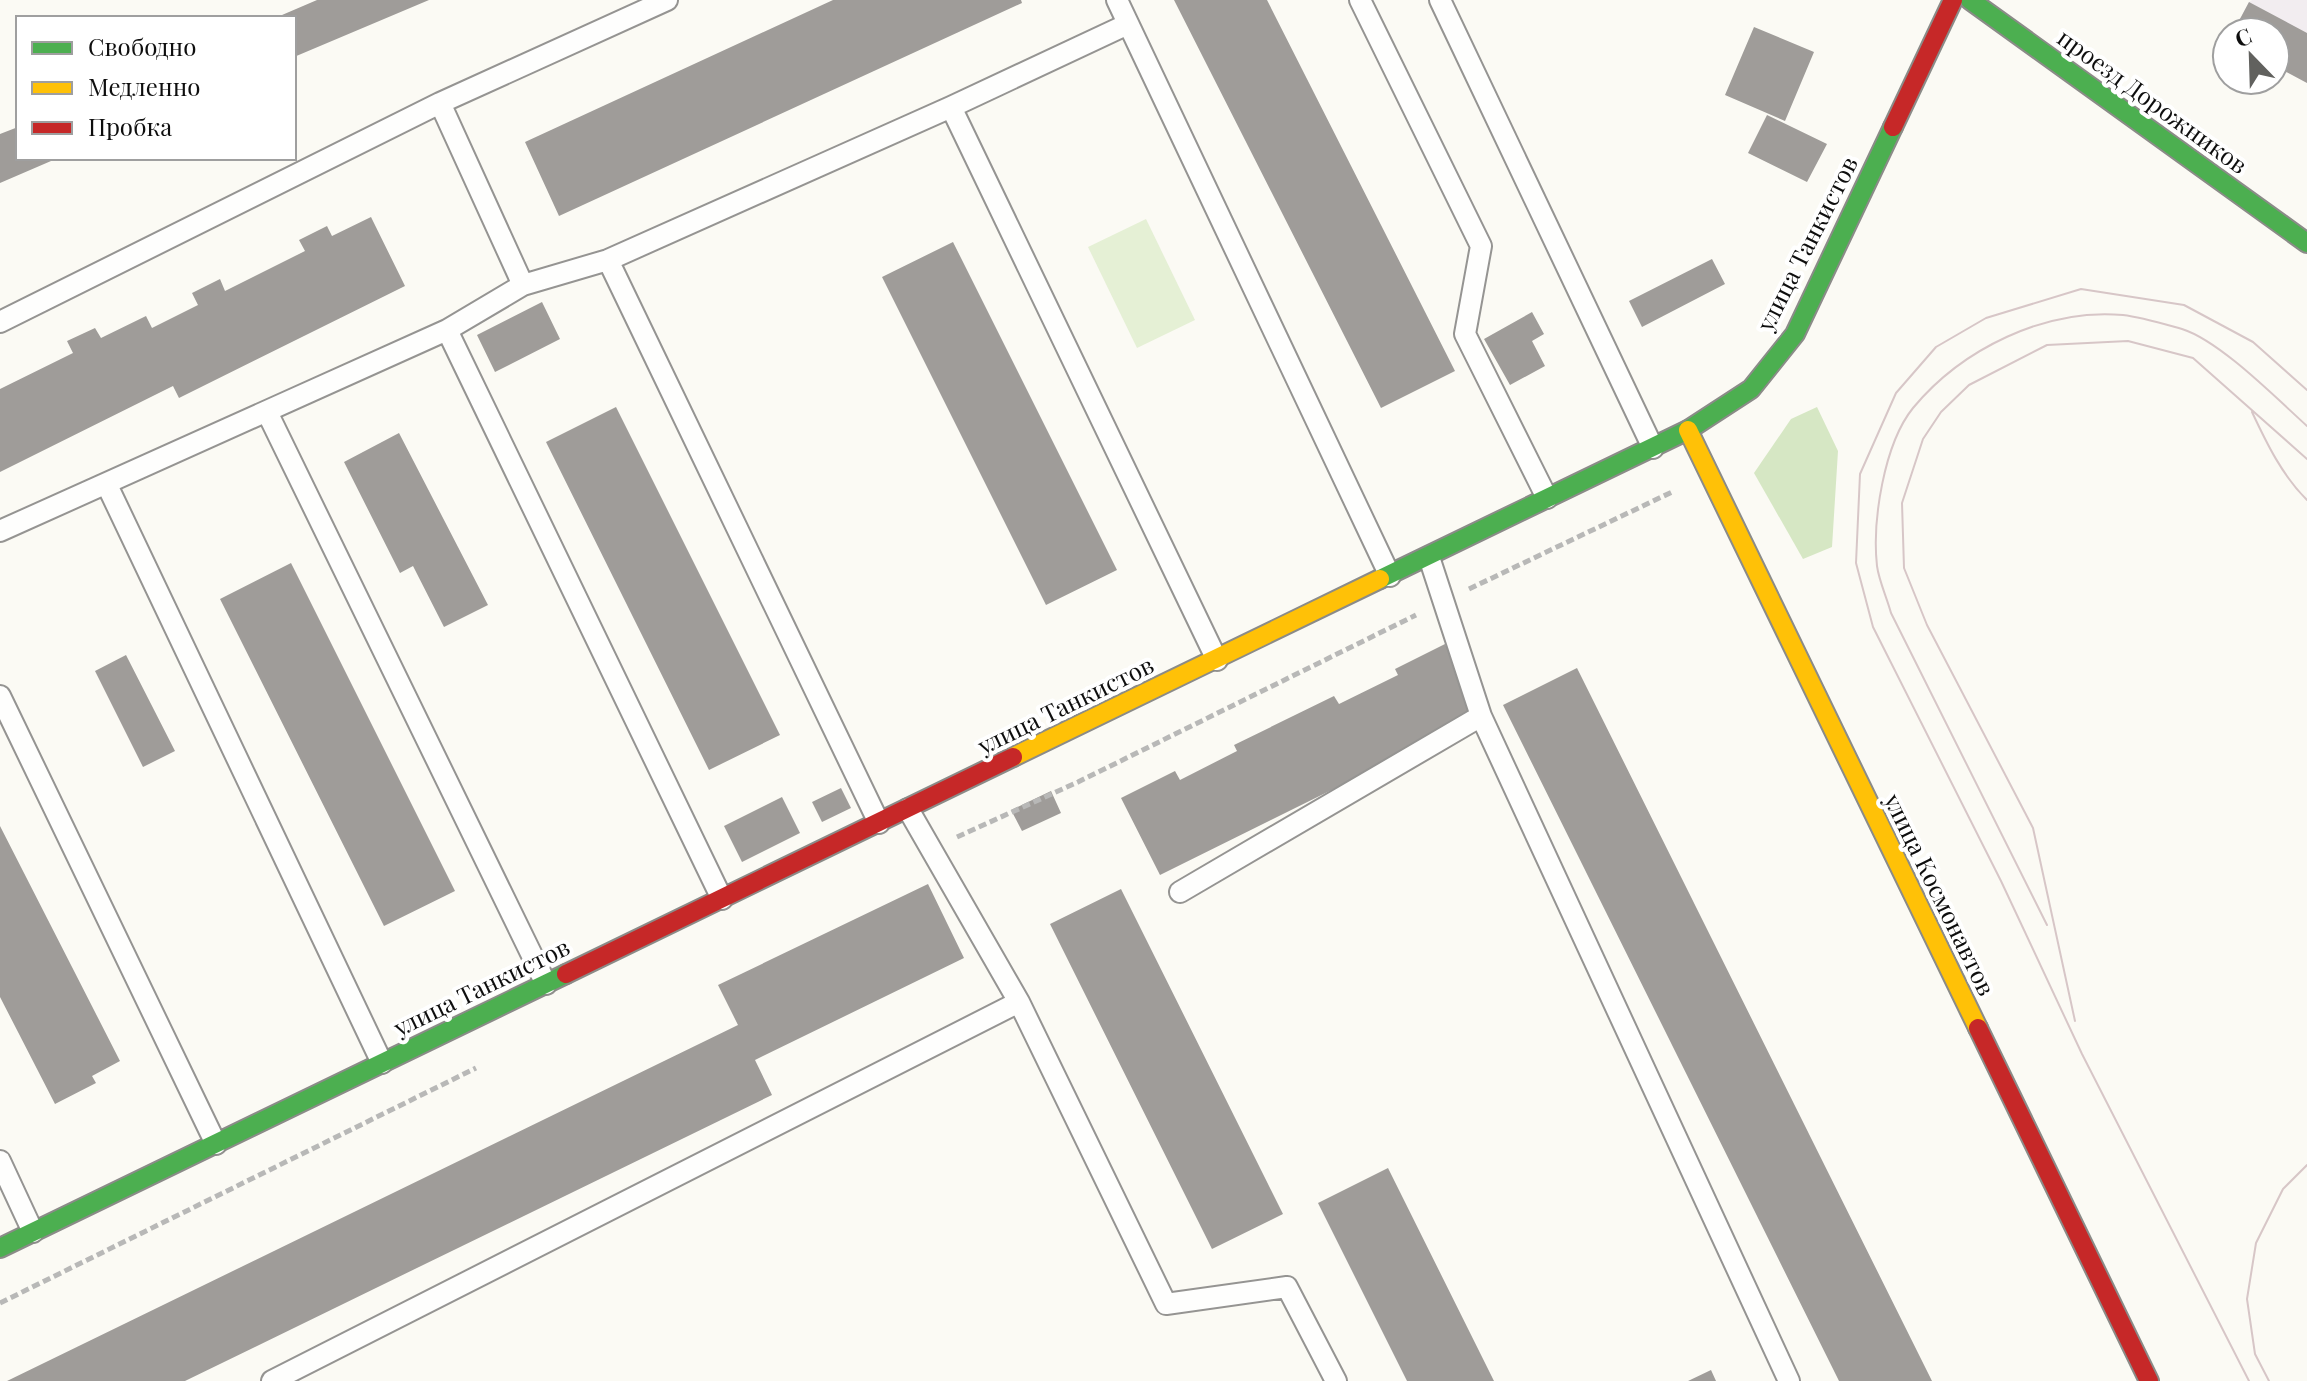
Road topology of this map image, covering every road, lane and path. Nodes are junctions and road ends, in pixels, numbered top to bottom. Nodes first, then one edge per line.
1 (667, 0) edge
2 (1117, 0) edge
3 (1360, 0) edge
4 (1440, 0) edge
5 (1953, 0) edge
6 (1970, 0) edge
7 (1128, 24) junction
8 (440, 103) junction
9 (951, 107) junction
10 (2307, 243) edge
11 (608, 260) junction
12 (523, 285) junction
13 (0, 322) edge
14 (447, 330) junction
15 (267, 412) junction
16 (1688, 430) junction
17 (1653, 448) junction
18 (1708, 475) junction
19 (107, 485) junction
20 (1547, 498) junction
21 (0, 531) edge
22 (1429, 557) junction
23 (1390, 576) junction
24 (1444, 601) junction
25 (1217, 660) junction
26 (0, 696) edge
27 (1481, 716) junction
28 (908, 809) junction
29 (879, 823) junction
30 (930, 848) junction
31 (1180, 892) dead end
32 (722, 899) junction
33 (546, 984) junction
34 (1019, 1002) junction
35 (382, 1063) junction
36 (481, 1066) dead end
37 (216, 1144) junction
38 (0, 1161) edge
39 (33, 1232) junction
40 (0, 1248) edge
41 (0, 1303) edge
42 (2146, 1376) edge
43 (272, 1381) edge
44 (1336, 1381) edge
45 (1789, 1381) edge
46 (2123, 1381) edge

1 - 8 lane
2 - 7 lane
3 - 20 lane
4 - 17 lane
5 - 16 main road, улица Танкистов
6 - 10 main road, проезд Дорожников
7 - 9 lane
7 - 23 lane
8 - 12 lane
8 - 13 lane
9 - 11 lane
9 - 25 lane
11 - 12 lane
11 - 29 lane
12 - 14 lane
14 - 15 lane
14 - 32 lane
15 - 19 lane
15 - 33 lane
16 - 17 main road, улица Танкистов
16 - 18 main road, улица Космонавтов
17 - 20 main road, улица Танкистов
18 - 24 path
18 - 42 main road, улица Космонавтов
19 - 21 lane
19 - 35 lane
20 - 22 main road, улица Танкистов
22 - 23 main road, улица Танкистов
22 - 24 lane
23 - 25 main road, улица Танкистов
24 - 27 lane
24 - 30 path
25 - 28 main road, улица Танкистов
26 - 37 lane
27 - 31 lane
27 - 45 lane
28 - 29 main road, улица Танкистов
28 - 30 lane
29 - 32 main road, улица Танкистов
30 - 34 lane
32 - 33 main road, улица Танкистов
33 - 35 main road, улица Танкистов
34 - 43 lane
34 - 44 lane
35 - 37 main road, улица Танкистов
36 - 41 path
37 - 39 main road, улица Танкистов
38 - 39 lane
39 - 40 main road, улица Танкистов
42 - 46 lane

